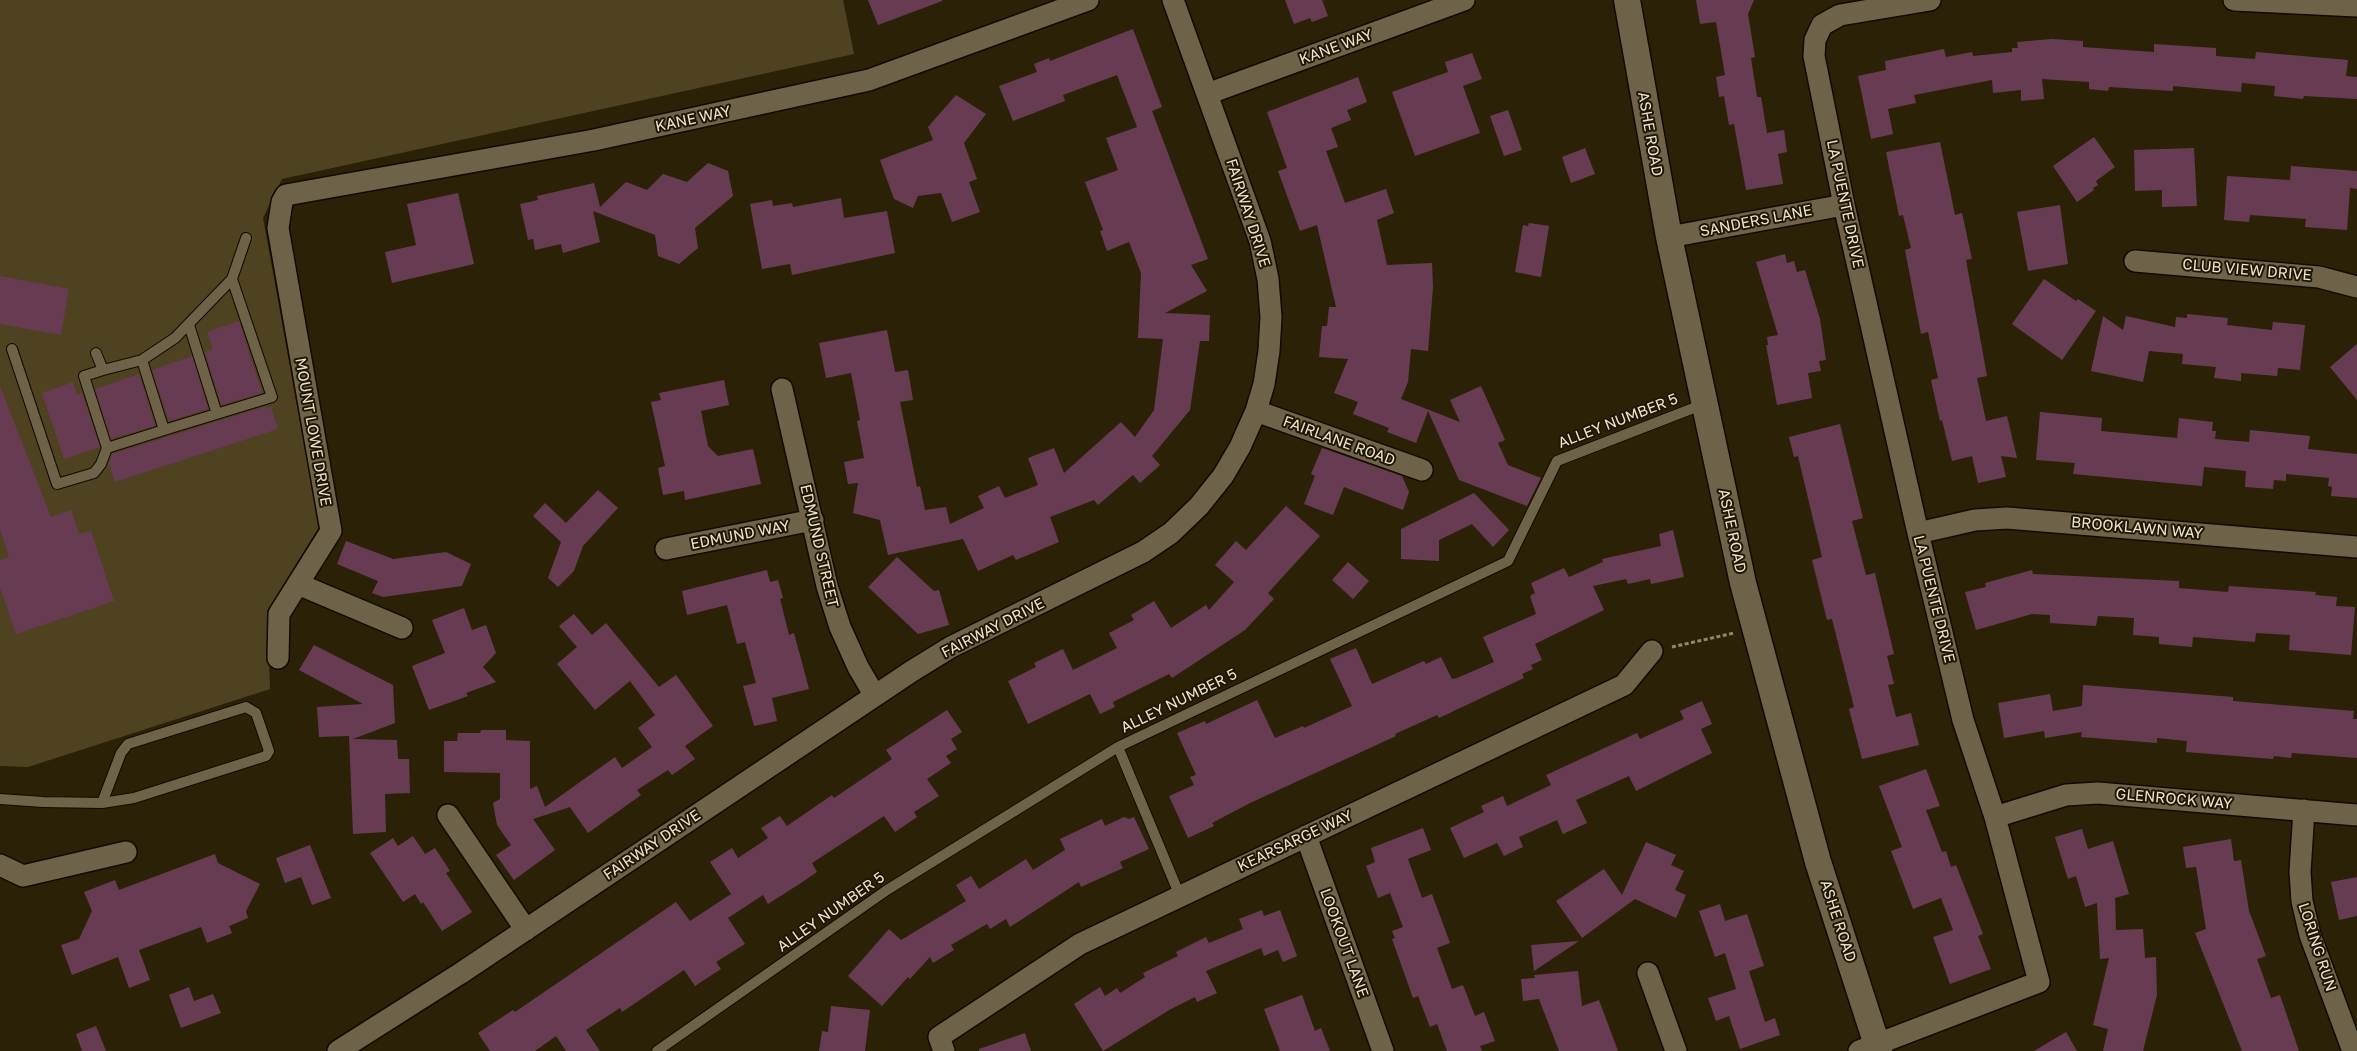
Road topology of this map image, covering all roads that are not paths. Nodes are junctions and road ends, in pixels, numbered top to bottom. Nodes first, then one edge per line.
1 (1088, 0) edge
2 (1173, 0) edge
3 (1464, 0) edge
4 (1627, 0) edge
5 (1930, 0) edge
6 (2234, 0) edge
7 (2357, 6) edge
8 (1207, 94) junction
9 (286, 195) joint
10 (1844, 205) junction
11 (246, 238) dead end
12 (1669, 238) junction
13 (2135, 261) dead end
14 (232, 279) junction
15 (2357, 287) edge
16 (190, 325) junction
17 (12, 349) dead end
18 (96, 353) dead end
19 (142, 360) junction
20 (103, 370) junction
21 (782, 389) dead end
22 (1704, 404) junction
23 (1256, 411) junction
24 (217, 414) junction
25 (164, 430) junction
26 (107, 448) junction
27 (1422, 470) dead end
28 (813, 520) junction
29 (1918, 533) junction
30 (2357, 547) edge
31 (666, 549) dead end
32 (298, 584) junction
33 (402, 628) dead end
34 (1652, 651) road end
35 (278, 658) dead end
36 (875, 696) junction
37 (1118, 747) junction
38 (0, 799) edge
39 (102, 803) junction
40 (2304, 810) junction
41 (2357, 815) edge
42 (448, 816) dead end
43 (1994, 817) junction
44 (1306, 836) junction
45 (126, 852) dead end
46 (0, 865) edge
47 (1180, 896) junction
48 (526, 930) junction
49 (1648, 973) dead end
50 (941, 1044) edge
51 (1872, 1049) edge
52 (338, 1051) edge
53 (657, 1051) edge
54 (1383, 1051) edge
55 (1676, 1051) edge
56 (2353, 1051) edge

1 - 9 street, KANE WAY
2 - 8 street, FAIRWAY DRIVE
3 - 8 street, KANE WAY
4 - 12 street, ASHE ROAD
5 - 10 street, LA PUENTE DRIVE
6 - 7 street
8 - 23 street, FAIRWAY DRIVE
9 - 32 street, MOUNT LOWE DRIVE
10 - 12 street, SANDERS LANE
10 - 29 street, LA PUENTE DRIVE
11 - 14 lane
12 - 22 street, ASHE ROAD
13 - 15 street, CLUB VIEW DRIVE
14 - 16 lane
14 - 24 lane
16 - 19 lane
16 - 24 lane
17 - 26 lane
18 - 20 lane
19 - 20 lane
19 - 25 lane
20 - 26 lane
21 - 28 street, EDMUND STREET
22 - 37 lane, ALLEY NUMBER 5
22 - 51 street, ASHE ROAD
23 - 27 street, FAIRLANE ROAD
23 - 36 street, FAIRWAY DRIVE
24 - 25 lane
25 - 26 lane
28 - 31 street, EDMUND WAY
28 - 36 street, EDMUND STREET
29 - 30 street, BROOKLAWN WAY
29 - 43 street, LA PUENTE DRIVE
32 - 33 street
32 - 35 street, MOUNT LOWE DRIVE
34 - 44 street, KEARSARGE WAY
36 - 48 street, FAIRWAY DRIVE
37 - 47 lane
37 - 53 lane, ALLEY NUMBER 5
38 - 39 lane
39 - 39 lane
40 - 41 street, GLENROCK WAY
40 - 43 street, GLENROCK WAY
40 - 56 street, LORING RUN
42 - 48 street
43 - 51 street, LA PUENTE DRIVE
44 - 47 street, KEARSARGE WAY
44 - 54 street, LOOKOUT LANE
45 - 46 street
47 - 50 street, KEARSARGE WAY
48 - 52 street, FAIRWAY DRIVE
49 - 55 street

